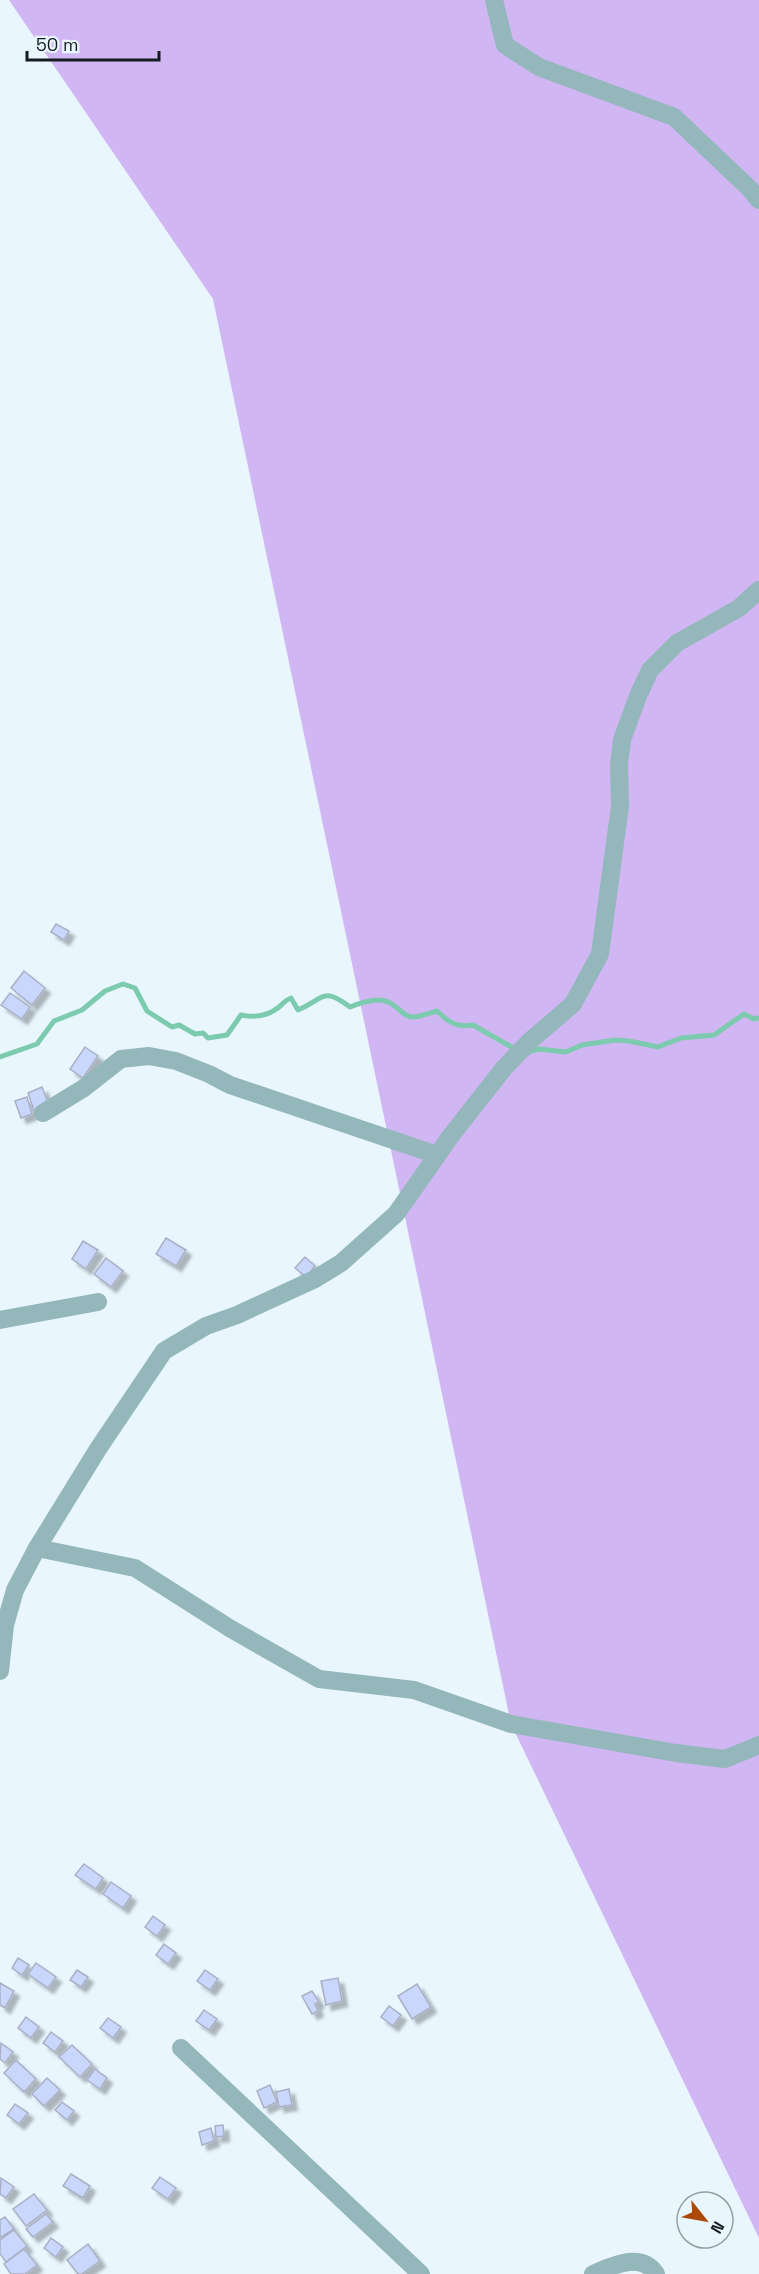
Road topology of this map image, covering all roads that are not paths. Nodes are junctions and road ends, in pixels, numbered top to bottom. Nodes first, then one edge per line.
1 (494, 0) edge
2 (759, 200) edge
3 (759, 590) edge
4 (43, 1113) dead end
5 (436, 1155) junction
6 (98, 1302) dead end
7 (0, 1320) edge
8 (37, 1548) junction
9 (0, 1671) edge
10 (759, 1745) edge
11 (181, 2048) dead end
12 (421, 2274) edge
13 (593, 2274) edge
14 (656, 2274) edge

1 - 2 street
3 - 5 street
4 - 5 street
5 - 8 street
6 - 7 street
8 - 9 street
8 - 10 street
11 - 12 street
13 - 14 street

